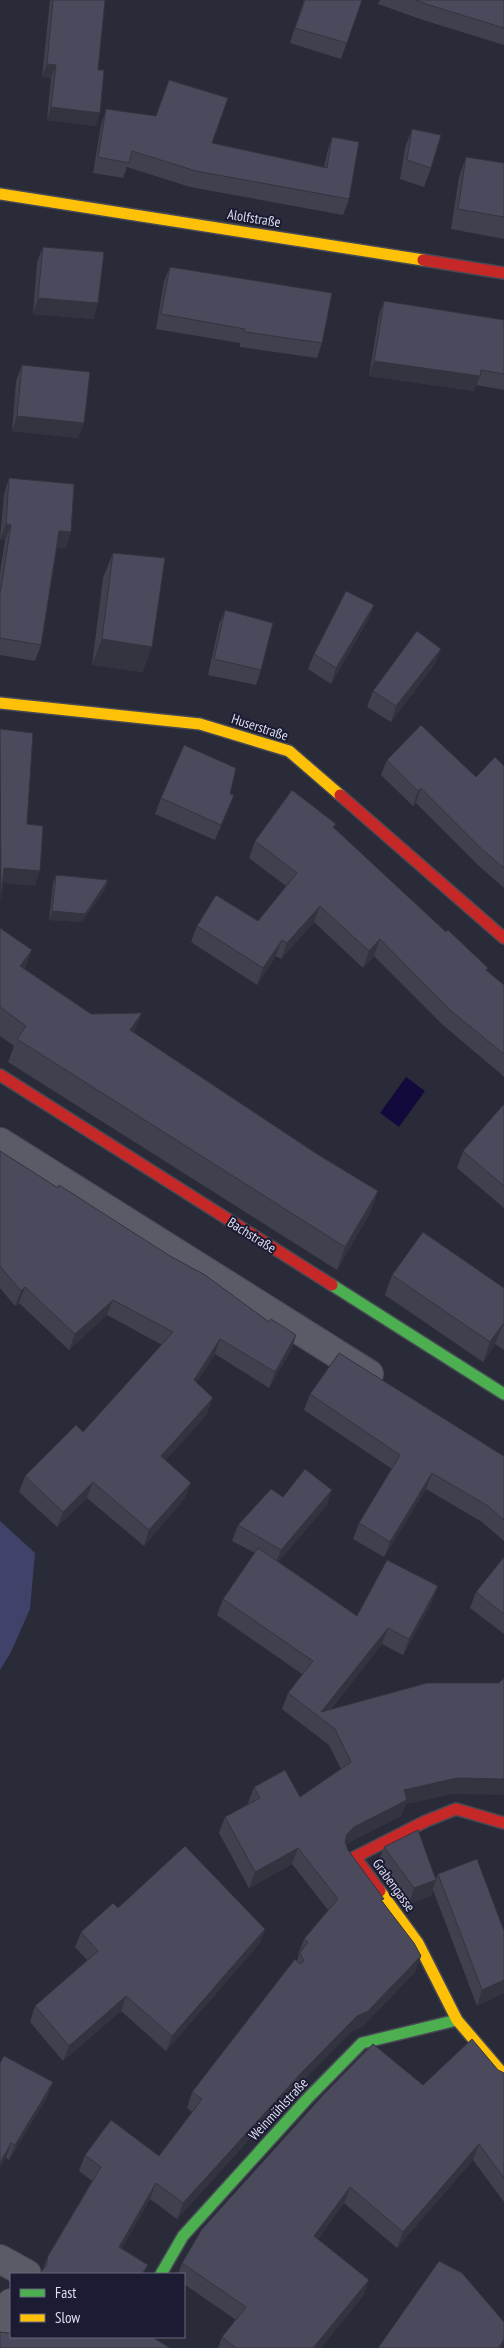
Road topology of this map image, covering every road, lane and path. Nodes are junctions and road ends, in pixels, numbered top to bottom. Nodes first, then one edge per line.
1 (0, 194) edge
2 (504, 273) edge
3 (0, 703) edge
4 (504, 938) edge
5 (0, 1075) edge
6 (0, 1142) edge
7 (388, 1385) edge
8 (504, 1394) edge
9 (504, 1823) edge
10 (457, 2020) junction
11 (504, 2075) edge
12 (162, 2273) edge
13 (10, 2306) edge
14 (0, 2334) edge

1 - 2 street, Alolfstraße
3 - 4 street, Huserstraße
5 - 8 street, Bachstraße
6 - 7 street
9 - 10 street, Grabengasse
10 - 11 street
10 - 12 street, Weinmühlstraße
13 - 14 street

